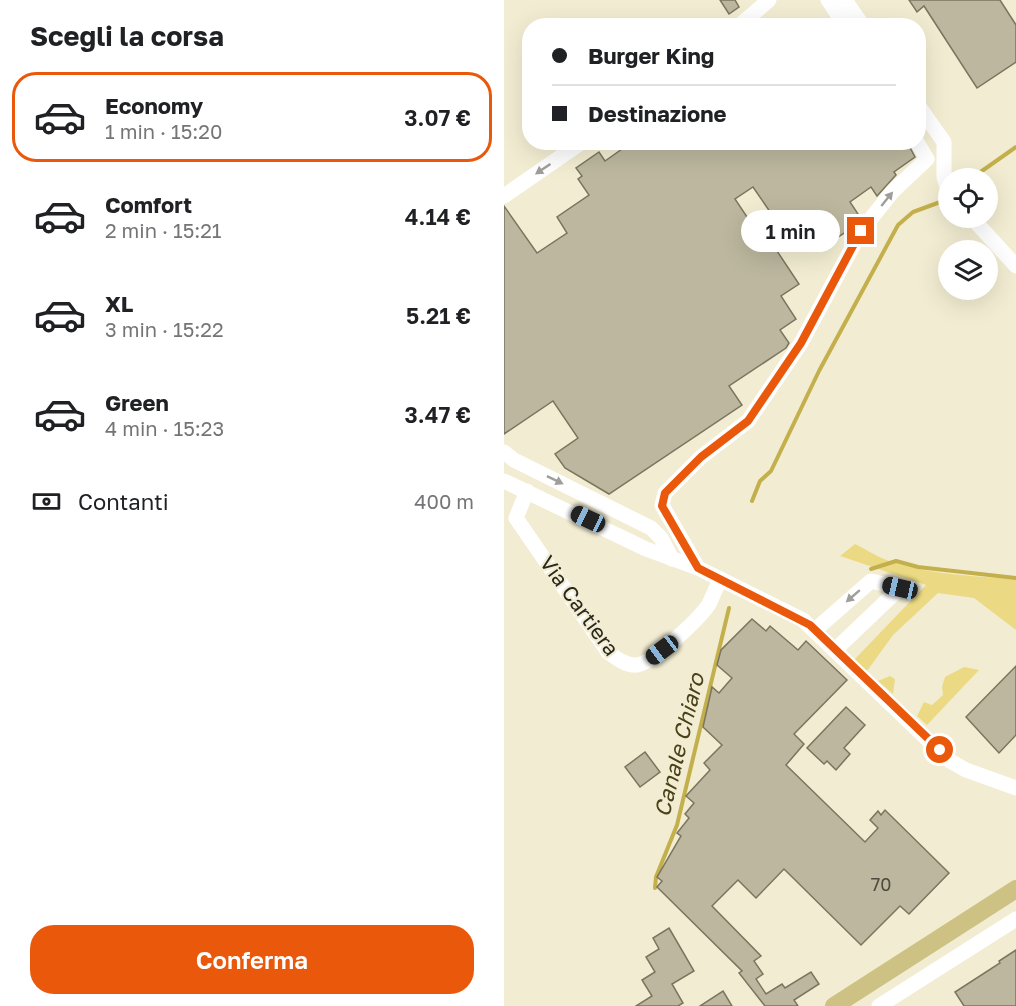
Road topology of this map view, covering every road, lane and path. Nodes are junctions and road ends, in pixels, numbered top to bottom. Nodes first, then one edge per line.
1 (769, 0) edge
2 (828, 0) edge
3 (845, 0) edge
4 (748, 18) edge
5 (840, 18) edge
6 (857, 18) edge
7 (926, 116) edge
8 (570, 150) edge
9 (922, 150) edge
10 (944, 168) edge
11 (504, 196) edge
12 (981, 228) edge
13 (1016, 266) edge
14 (504, 452) edge
15 (504, 481) edge
16 (527, 491) junction
17 (672, 559) junction
18 (698, 568) junction
19 (721, 579) junction
20 (827, 619) junction
21 (815, 630) junction
22 (848, 638) junction
23 (835, 650) junction
24 (1016, 788) edge
25 (1016, 889) edge
26 (1016, 919) edge
27 (834, 1006) edge
28 (879, 1006) edge

1 - 4 street
2 - 5 street
3 - 6 street
7 - 10 street
8 -> 11 street
18 -> 9 street
12 - 13 street
14 -> 17 street
15 - 16 street
16 - 17 street
16 - 19 street, Via Cartiera
17 - 18 street
18 - 19 street
19 - 21 street
20 - 21 street
20 - 22 street
22 -> 20 street
21 - 23 street
22 - 23 street
23 - 24 street
25 - 27 main road
26 - 28 street

